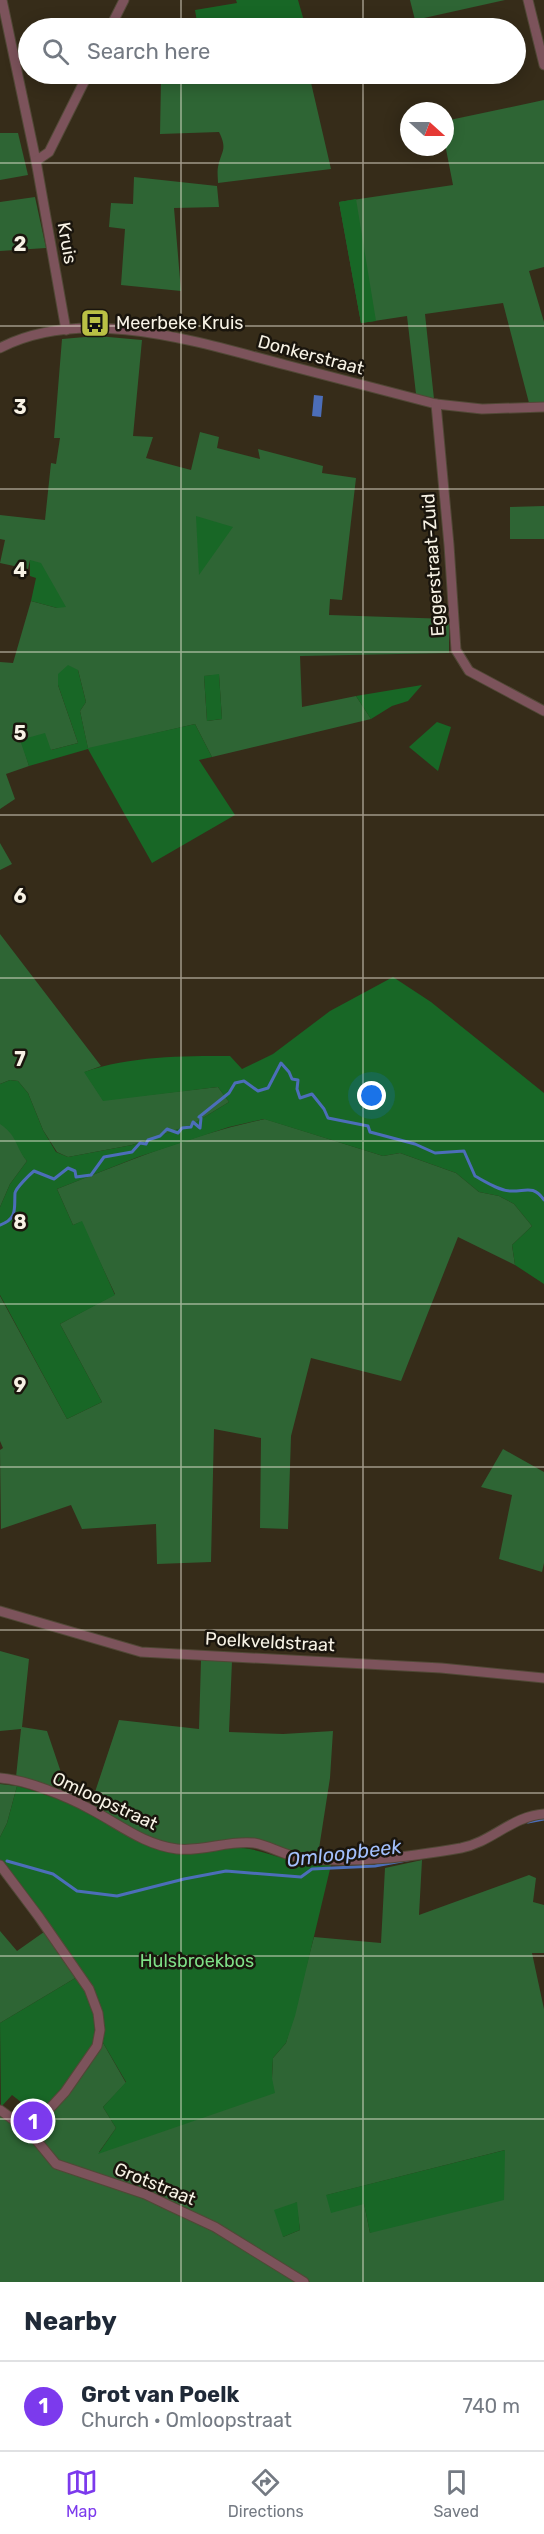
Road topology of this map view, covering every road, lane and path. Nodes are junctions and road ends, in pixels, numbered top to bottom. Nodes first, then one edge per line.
1 (2, 0) edge
2 (124, 0) edge
3 (528, 0) edge
4 (115, 18) edge
5 (544, 65) edge
6 (18, 76) edge
7 (20, 84) edge
8 (83, 84) edge
9 (36, 161) junction
10 (66, 330) junction
11 (0, 348) edge
12 (436, 404) junction
13 (544, 407) edge
14 (544, 711) edge
15 (0, 1611) edge
16 (544, 1678) edge
17 (0, 1778) edge
18 (544, 1812) edge
19 (0, 1865) edge
20 (0, 2110) edge
21 (29, 2131) junction
22 (304, 2282) edge

1 - 6 street, Kruis
2 - 4 street
3 - 5 street
7 - 9 street, Kruis
8 - 9 street
9 - 10 street, Kruis
10 - 11 street, Donkerstraat
10 - 12 street, Donkerstraat
12 - 13 street, Donkerstraat
12 - 14 street, Eggerstraat-Zuid
15 - 16 street, Poelkveldstraat
17 - 18 street, Omloopstraat
19 - 21 street
20 - 21 street, Grotstraat
21 - 22 street, Grotstraat

